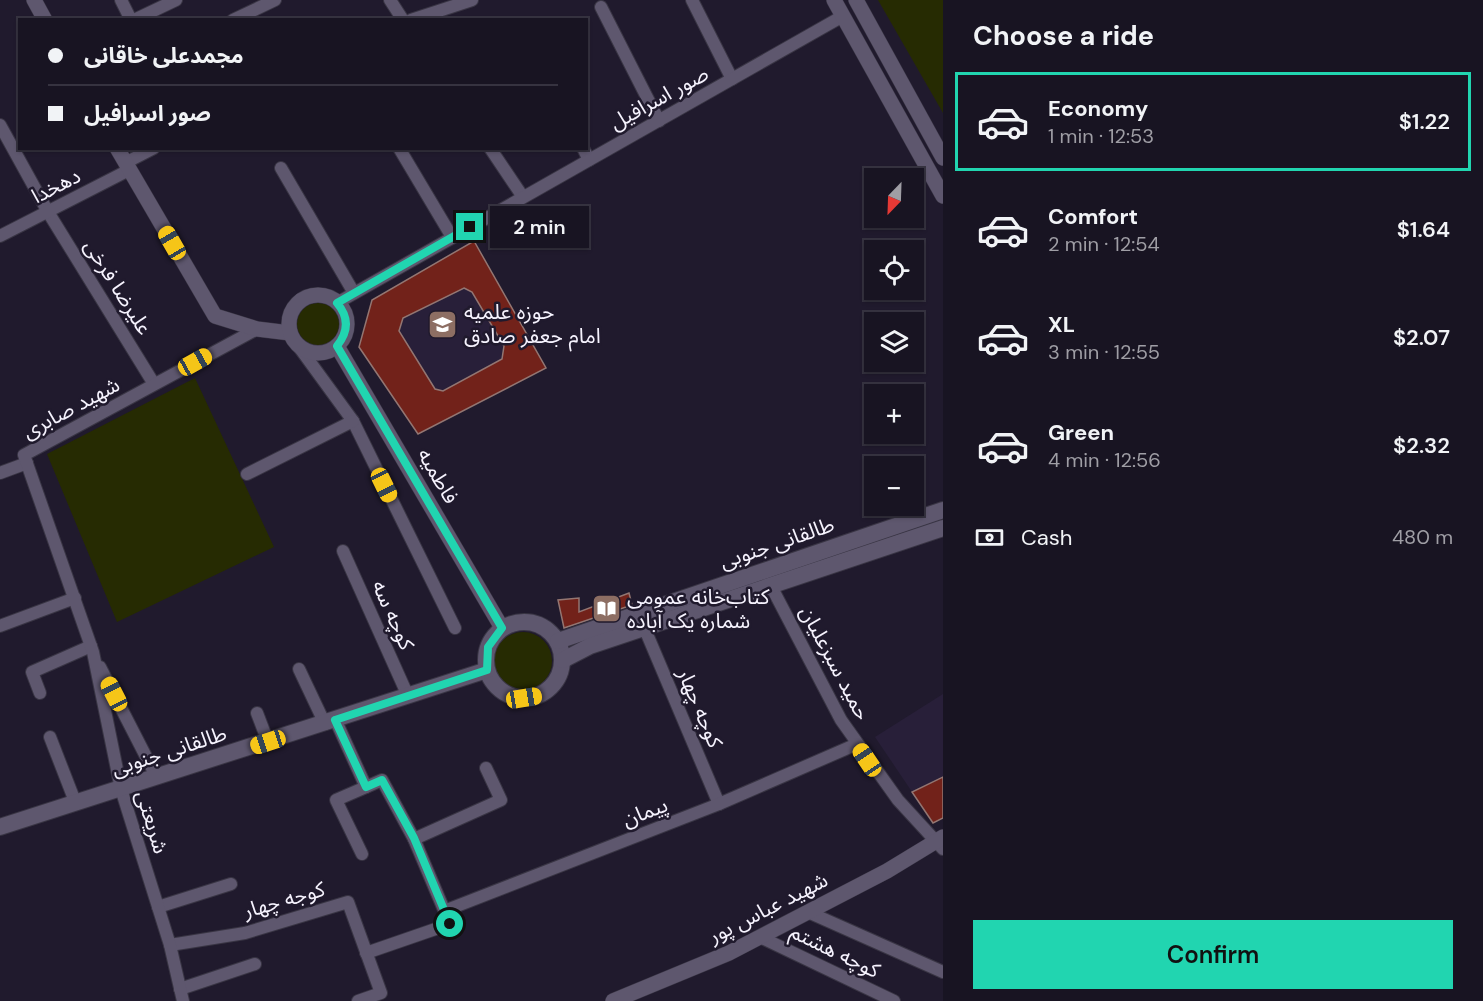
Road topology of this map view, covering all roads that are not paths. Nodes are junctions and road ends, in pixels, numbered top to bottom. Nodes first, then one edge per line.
1 (34, 0) edge
2 (121, 0) edge
3 (176, 0) edge
4 (275, 0) edge
5 (390, 0) edge
6 (472, 0) edge
7 (692, 0) edge
8 (834, 0) edge
9 (858, 3) edge
10 (601, 7) dead end
11 (843, 16) junction
12 (44, 18) edge
13 (131, 18) edge
14 (136, 18) edge
15 (237, 18) edge
16 (402, 18) edge
17 (417, 18) edge
18 (732, 79) junction
19 (658, 121) junction
20 (0, 125) edge
21 (118, 150) edge
22 (151, 150) edge
23 (400, 150) edge
24 (491, 150) edge
25 (586, 154) edge
26 (943, 158) edge
27 (127, 166) junction
28 (281, 168) dead end
29 (943, 196) edge
30 (523, 197) junction
31 (48, 212) junction
32 (0, 236) edge
33 (452, 237) junction
34 (354, 293) junction
35 (337, 303) junction
36 (256, 329) junction
37 (290, 333) junction
38 (337, 346) junction
39 (299, 347) junction
40 (154, 384) junction
41 (353, 421) junction
42 (27, 463) junction
43 (0, 473) edge
44 (247, 474) dead end
45 (943, 510) edge
46 (942, 532) edge
47 (343, 551) dead end
48 (771, 586) junction
49 (75, 598) junction
50 (0, 626) edge
51 (644, 627) junction
52 (455, 628) dead end
53 (502, 628) junction
54 (558, 641) junction
55 (92, 649) junction
56 (562, 660) junction
57 (299, 669) dead end
58 (487, 670) junction
59 (40, 693) dead end
60 (408, 696) junction
61 (257, 713) dead end
62 (330, 722) junction
63 (50, 737) dead end
64 (268, 742) junction
65 (856, 744) junction
66 (486, 768) dead end
67 (157, 778) junction
68 (366, 787) junction
69 (122, 789) junction
70 (76, 804) junction
71 (719, 804) junction
72 (0, 827) edge
73 (414, 838) junction
74 (940, 842) edge
75 (362, 854) dead end
76 (231, 884) dead end
77 (158, 907) junction
78 (444, 911) junction
79 (808, 912) junction
80 (760, 937) junction
81 (171, 945) junction
82 (366, 953) junction
83 (255, 964) dead end
84 (943, 972) edge
85 (182, 995) edge
86 (626, 999) edge
87 (358, 1001) edge
88 (894, 1001) edge

1 - 12 street
2 - 13 street
3 - 14 street
4 - 15 street
5 - 16 street
6 - 17 street
7 - 18 street
8 - 11 street
9 - 11 street
9 - 26 street
10 - 19 street
11 - 18 street, صور اسرافیل
11 - 29 street
18 - 19 street, صور اسرافیل
19 - 25 street, صور اسرافیل
20 - 31 street, علیرضا فرخی
21 - 27 street
22 - 27 street, دهخدا
23 - 33 street
24 - 30 street
25 - 30 street, صور اسرافیل
27 - 31 street, دهخدا
27 - 36 street
28 - 34 street
30 - 33 street, صور اسرافیل
31 - 32 street, دهخدا
31 - 40 street, علیرضا فرخی
33 - 34 street, صور اسرافیل
34 - 35 street, صور اسرافیل
35 - 37 street
35 - 38 street
36 - 37 street
36 - 40 street, شهید صابری
37 - 39 street
38 - 39 street
38 - 53 street, فاطمیه
39 - 41 street
40 - 42 street, شهید صابری
41 - 44 street
41 - 52 street
42 - 43 street
42 - 49 street, شهید صابری
45 - 54 main road, طالقانی جنوبی
46 - 48 main road, طالقانی جنوبی
47 - 60 street, کوچه سه
48 - 51 main road, طالقانی جنوبی
48 - 65 street, حمید سبزعلیان
49 - 50 street
49 - 55 street, شهید صابری
51 - 56 main road, طالقانی جنوبی
51 - 71 street, کوچه چهار
53 - 54 main road
53 - 58 main road
54 - 56 main road
55 - 59 street
55 - 67 street
55 - 69 street, شریعتی
56 - 58 main road
57 - 62 street
58 - 60 main road, طالقانی جنوبی
60 - 62 main road, طالقانی جنوبی
61 - 64 street
62 - 64 main road, طالقانی جنوبی
62 - 68 street
63 - 70 street
64 - 67 main road, طالقانی جنوبی
65 - 71 street, پیمان
65 - 74 street, حمید سبزعلیان
66 - 73 street
67 - 69 main road, طالقانی جنوبی
68 - 73 street
68 - 75 street
69 - 70 main road, طالقانی جنوبی
69 - 77 street, شریعتی
70 - 72 main road, طالقانی جنوبی
71 - 78 street, پیمان
73 - 78 street
74 - 79 street, شهید عباس پور
76 - 77 street
77 - 81 street, شریعتی
78 - 82 street
79 - 80 street, شهید عباس پور
79 - 84 street
80 - 86 street, شهید عباس پور
80 - 88 street, کوچه هشتم
81 - 82 street, کوجه چهار
81 - 85 street, شریعتی
82 - 87 street, کوجه چهار
83 - 85 street

